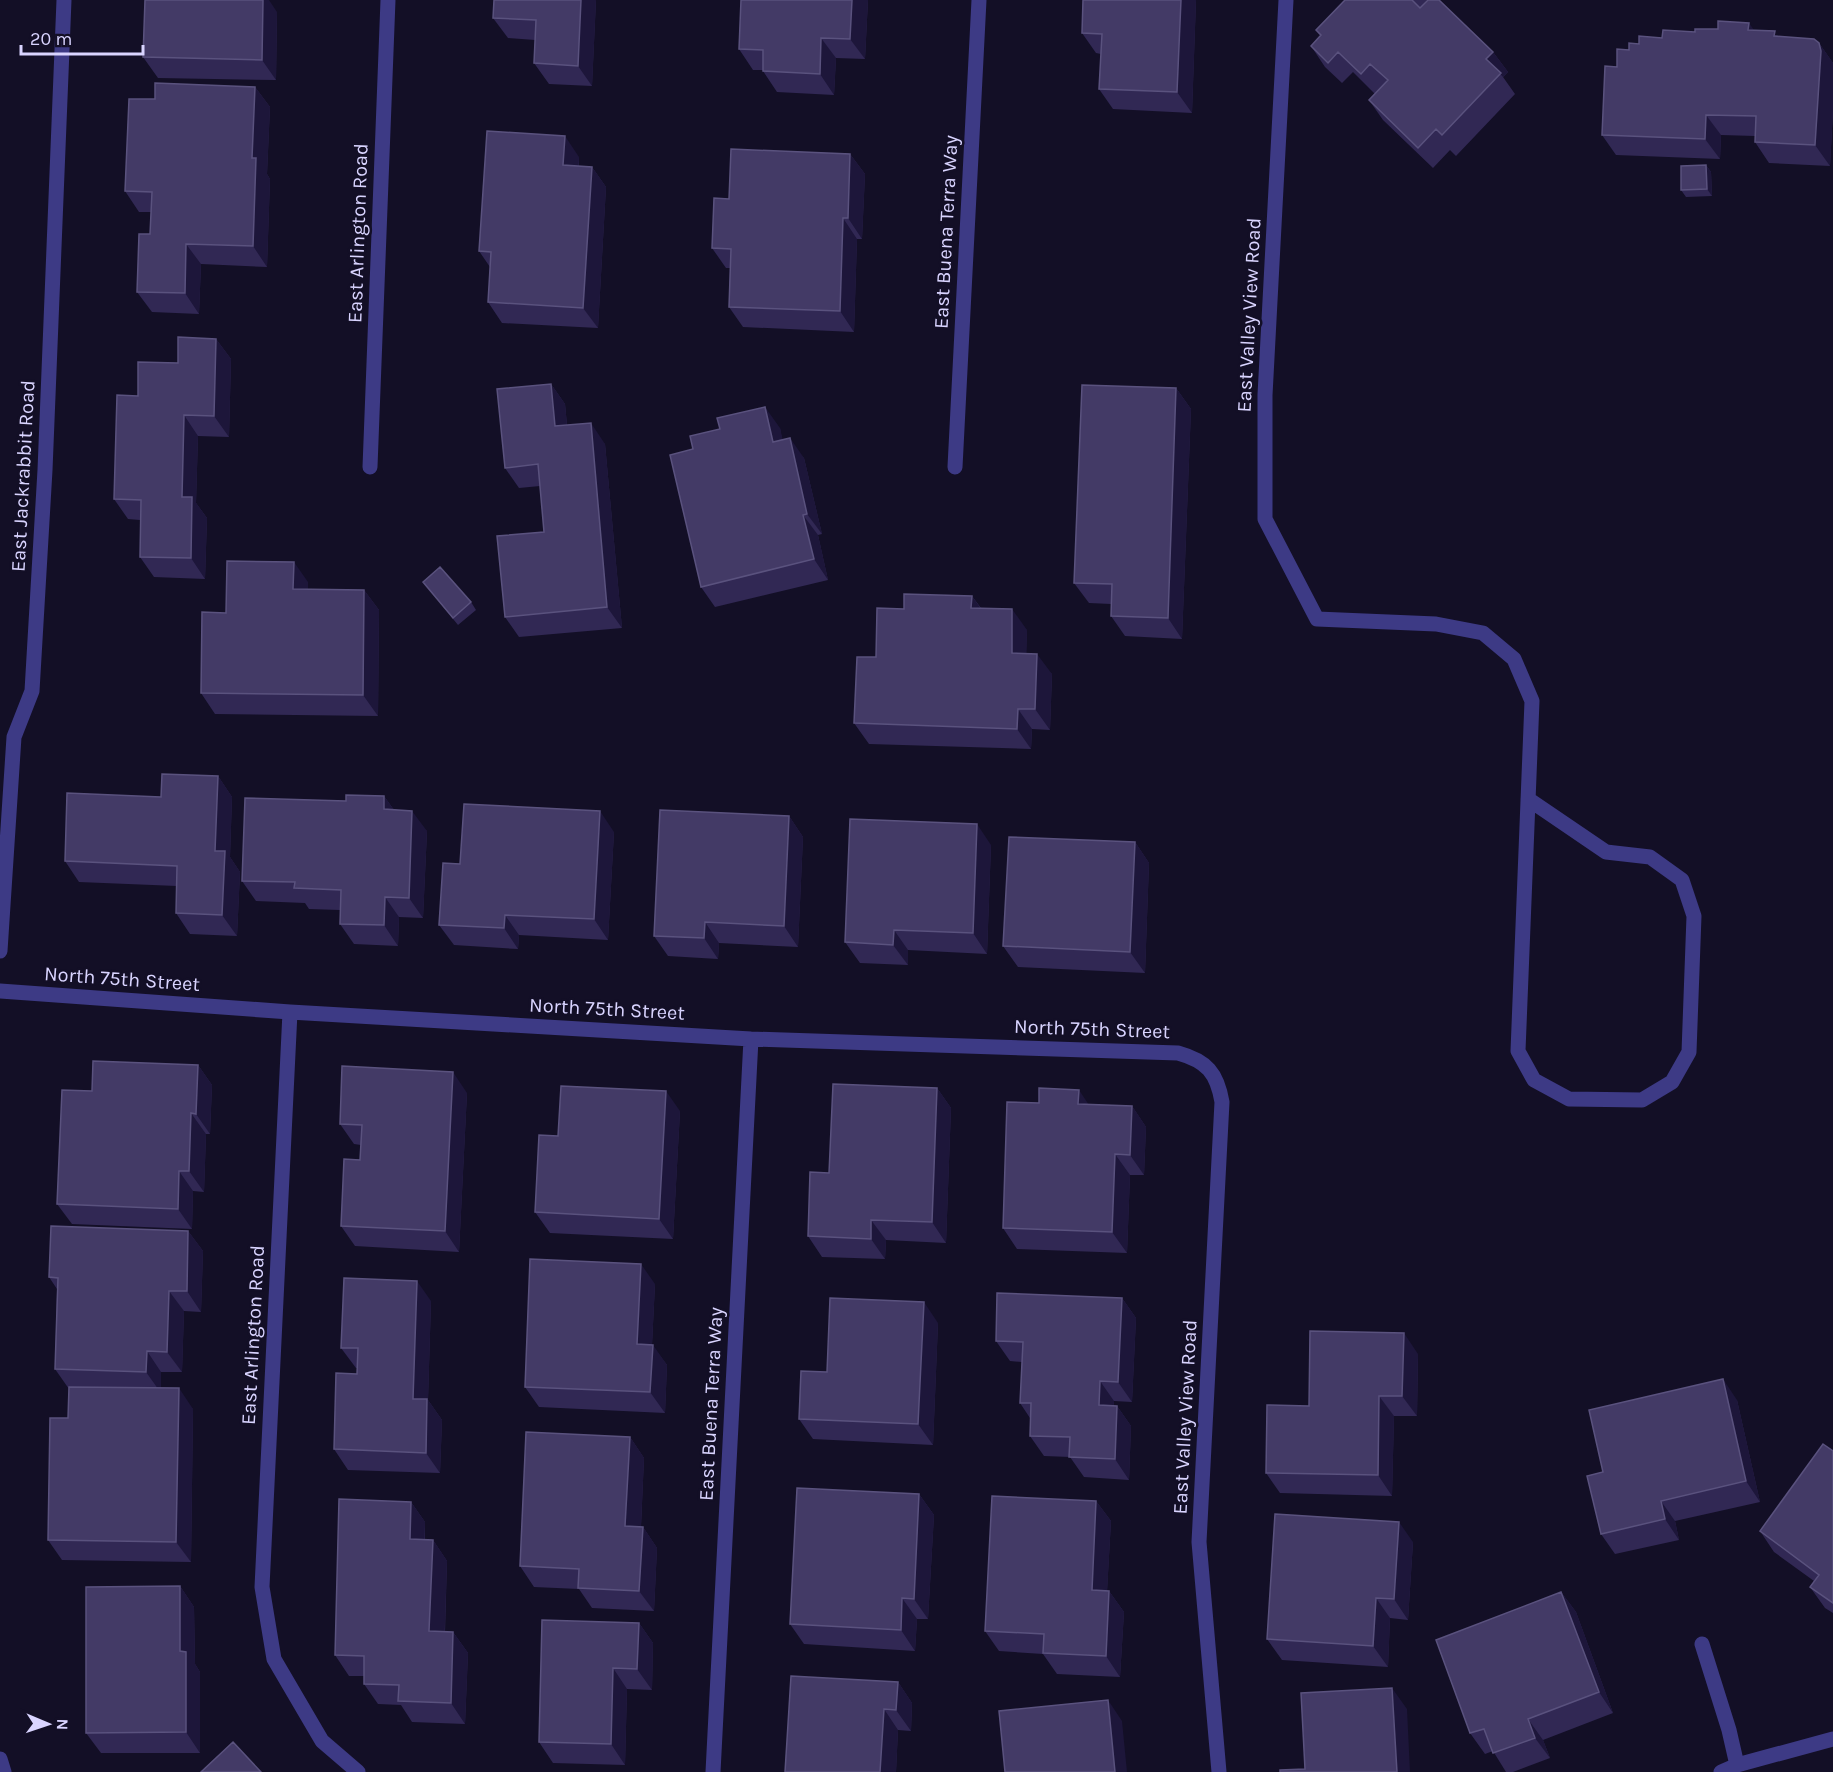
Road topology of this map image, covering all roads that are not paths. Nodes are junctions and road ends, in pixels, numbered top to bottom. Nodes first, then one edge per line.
1 (64, 0) edge
2 (388, 0) edge
3 (979, 0) edge
4 (1286, 0) edge
5 (370, 467) dead end
6 (955, 467) dead end
7 (1528, 799) junction
8 (0, 951) edge
9 (0, 991) edge
10 (290, 1012) junction
11 (752, 1038) junction
12 (1208, 1067) joint
13 (1702, 1644) dead end
14 (1833, 1739) edge
15 (0, 1759) edge
16 (1737, 1765) junction
17 (4, 1772) edge
18 (358, 1772) edge
19 (713, 1772) edge
20 (1219, 1772) edge
21 (1721, 1772) edge

1 - 8 street, East Jackrabbit Road
2 - 5 street, East Arlington Road
3 - 6 street, East Buena Terra Way
4 - 7 street, East Valley View Road
7 - 7 street
9 - 10 street, North 75th Street
10 - 11 street, North 75th Street
10 - 18 street, East Arlington Road
11 - 12 street, North 75th Street
11 - 19 street, East Buena Terra Way
12 - 20 street, East Valley View Road
13 - 16 street
14 - 16 street
15 - 17 street
16 - 21 street

